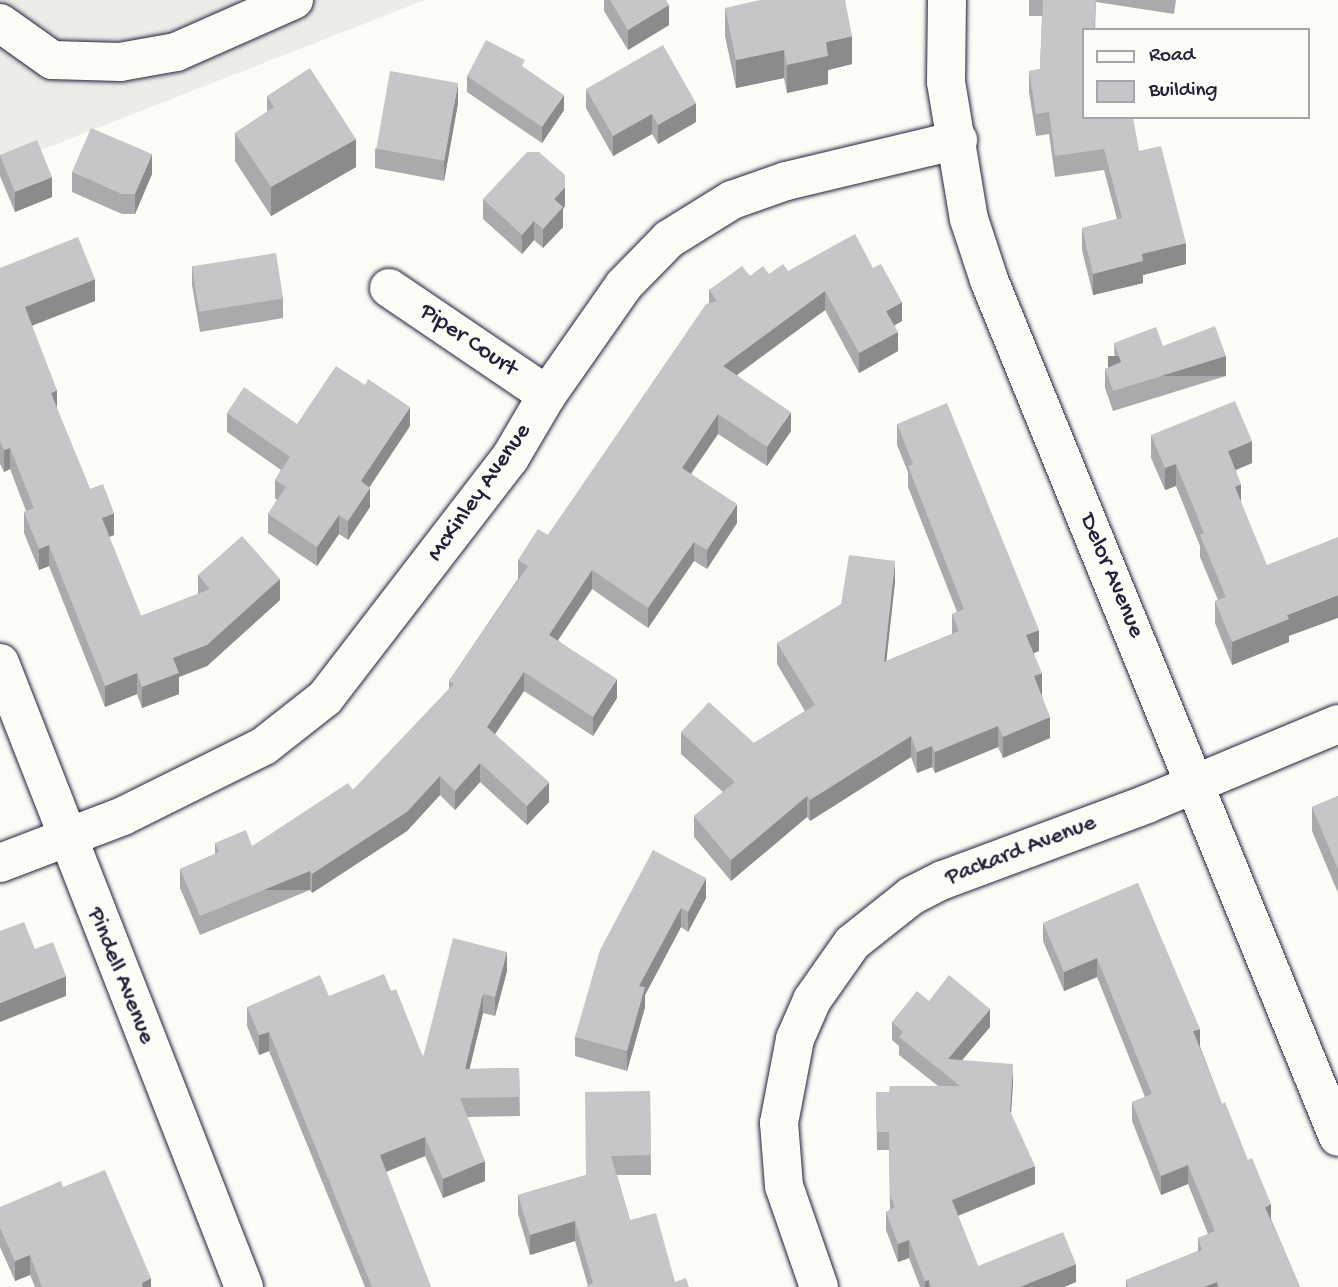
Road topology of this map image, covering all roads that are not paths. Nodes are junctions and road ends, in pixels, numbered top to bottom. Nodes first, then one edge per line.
1 (294, 0) edge
2 (947, 0) edge
3 (0, 23) edge
4 (958, 141) junction
5 (389, 289) dead end
6 (547, 394) junction
7 (0, 663) edge
8 (1338, 724) edge
9 (1196, 783) junction
10 (70, 838) junction
11 (0, 863) edge
12 (1338, 1137) edge
13 (244, 1287) edge
14 (818, 1287) edge

1 - 3 street
2 - 4 street, Delor Avenue
4 - 6 street, McKinley Avenue
4 - 9 street, Delor Avenue
5 - 6 street, Piper Court
6 - 10 street, McKinley Avenue
7 - 10 street, Pindell Avenue
8 - 9 street, Packard Avenue
9 - 12 street, Delor Avenue
9 - 14 street, Packard Avenue
10 - 11 street, McKinley Avenue
10 - 13 street, Pindell Avenue

